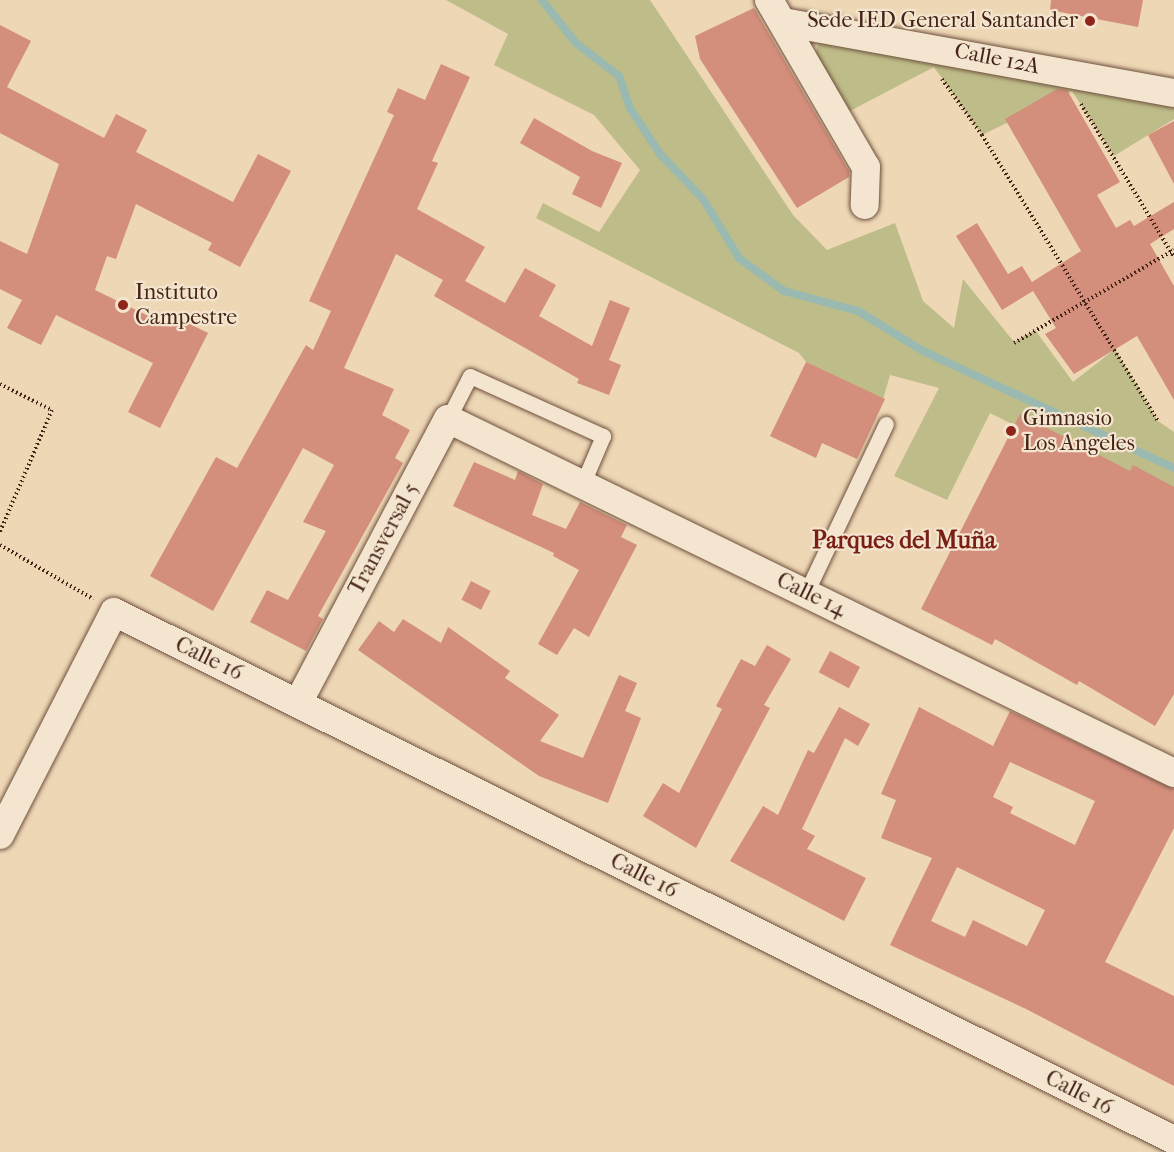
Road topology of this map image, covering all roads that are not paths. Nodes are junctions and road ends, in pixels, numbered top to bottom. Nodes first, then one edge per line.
1 (776, 11) edge
2 (1174, 93) edge
3 (865, 205) dead end
4 (448, 419) junction
5 (886, 424) dead end
6 (583, 483) junction
7 (806, 593) junction
8 (298, 703) junction
9 (1174, 773) edge
10 (0, 836) edge
11 (1174, 1140) edge

1 - 2 street, Calle 12A
1 - 3 street
4 - 6 street, Calle 14
4 - 6 lane, Transversal 5
4 - 8 street, Transversal 5
5 - 7 lane
6 - 7 street, Calle 14
7 - 9 street, Calle 14
8 - 10 street, Calle 16
8 - 11 street, Calle 16

